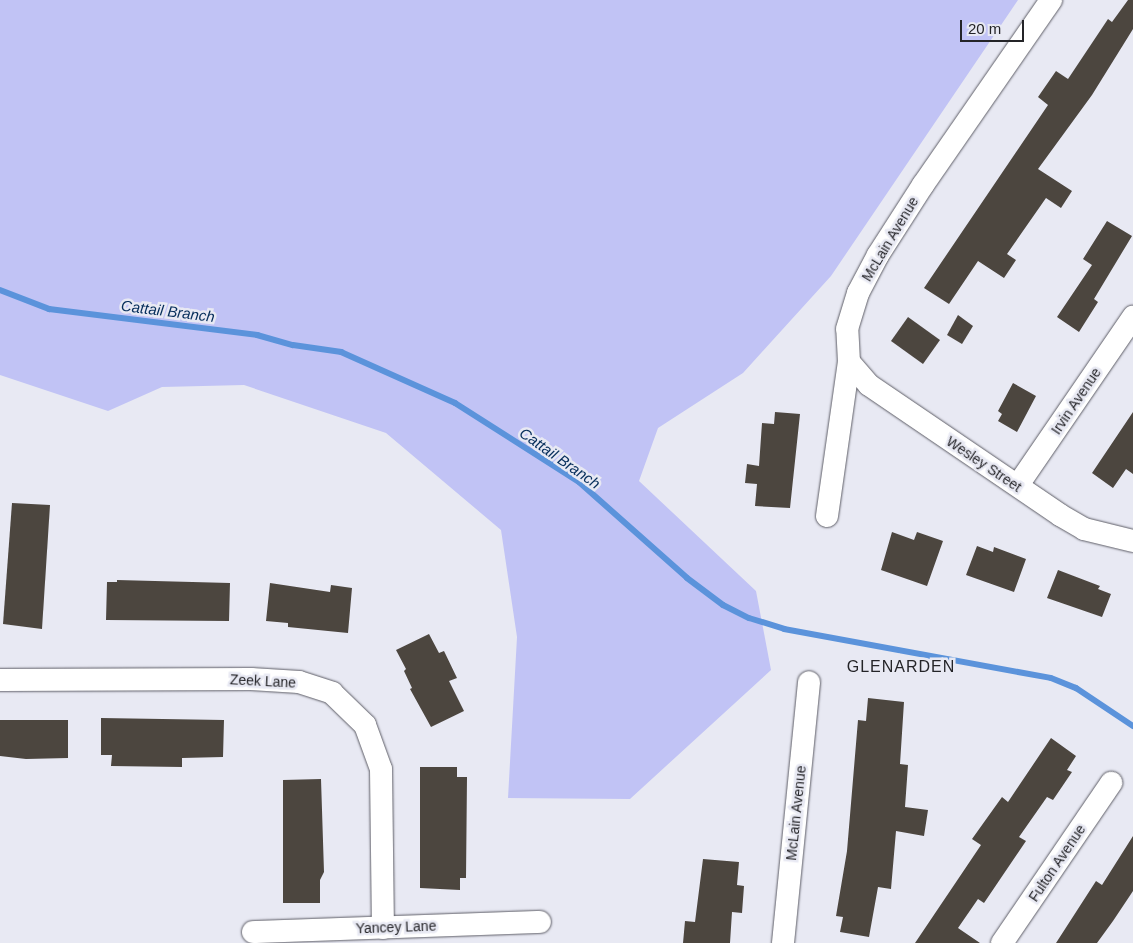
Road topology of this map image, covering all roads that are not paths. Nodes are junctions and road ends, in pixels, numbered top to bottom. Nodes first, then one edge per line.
1 (1051, 0) edge
2 (1133, 316) edge
3 (849, 362) junction
4 (1018, 486) junction
5 (827, 516) dead end
6 (1133, 541) edge
7 (0, 680) edge
8 (810, 682) dead end
9 (1111, 784) dead end
10 (540, 922) dead end
11 (383, 928) junction
12 (253, 932) dead end
13 (783, 943) edge
14 (1002, 943) edge

1 - 3 street, McLain Avenue
2 - 4 street, Irvin Avenue
3 - 4 street, Wesley Street
3 - 5 street, McLain Avenue
4 - 6 street, Wesley Street
7 - 11 street, Zeek Lane
8 - 13 street, McLain Avenue
9 - 14 street, Fulton Avenue
10 - 11 street, Yancey Lane
11 - 12 street, Yancey Lane

